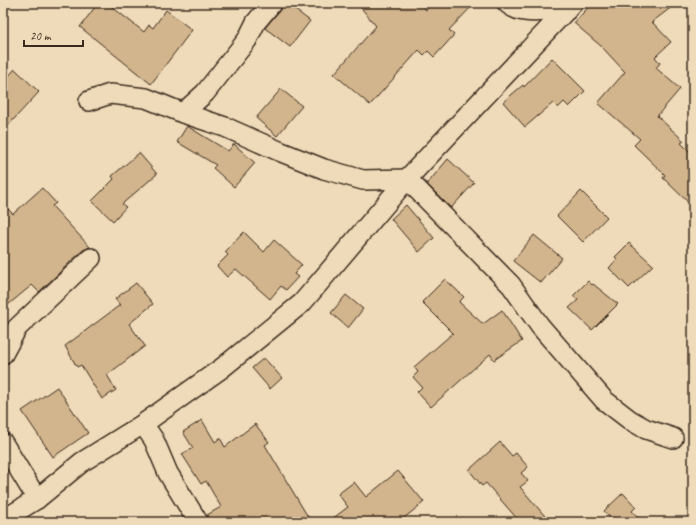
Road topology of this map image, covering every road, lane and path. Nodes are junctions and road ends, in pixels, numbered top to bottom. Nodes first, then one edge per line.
1 (272, 3) edge
2 (508, 3) edge
3 (570, 7) edge
4 (89, 101) dead end
5 (183, 113) junction
6 (407, 179) junction
7 (91, 258) dead end
8 (3, 354) edge
9 (143, 424) junction
10 (673, 438) dead end
11 (3, 443) edge
12 (37, 499) junction
13 (3, 520) edge
14 (198, 522) edge

1 - 5 street
2 - 3 street
3 - 6 street
4 - 5 street
5 - 6 street
6 - 9 street
6 - 10 street
7 - 8 street
9 - 12 street
9 - 14 street
11 - 12 street
12 - 13 street

